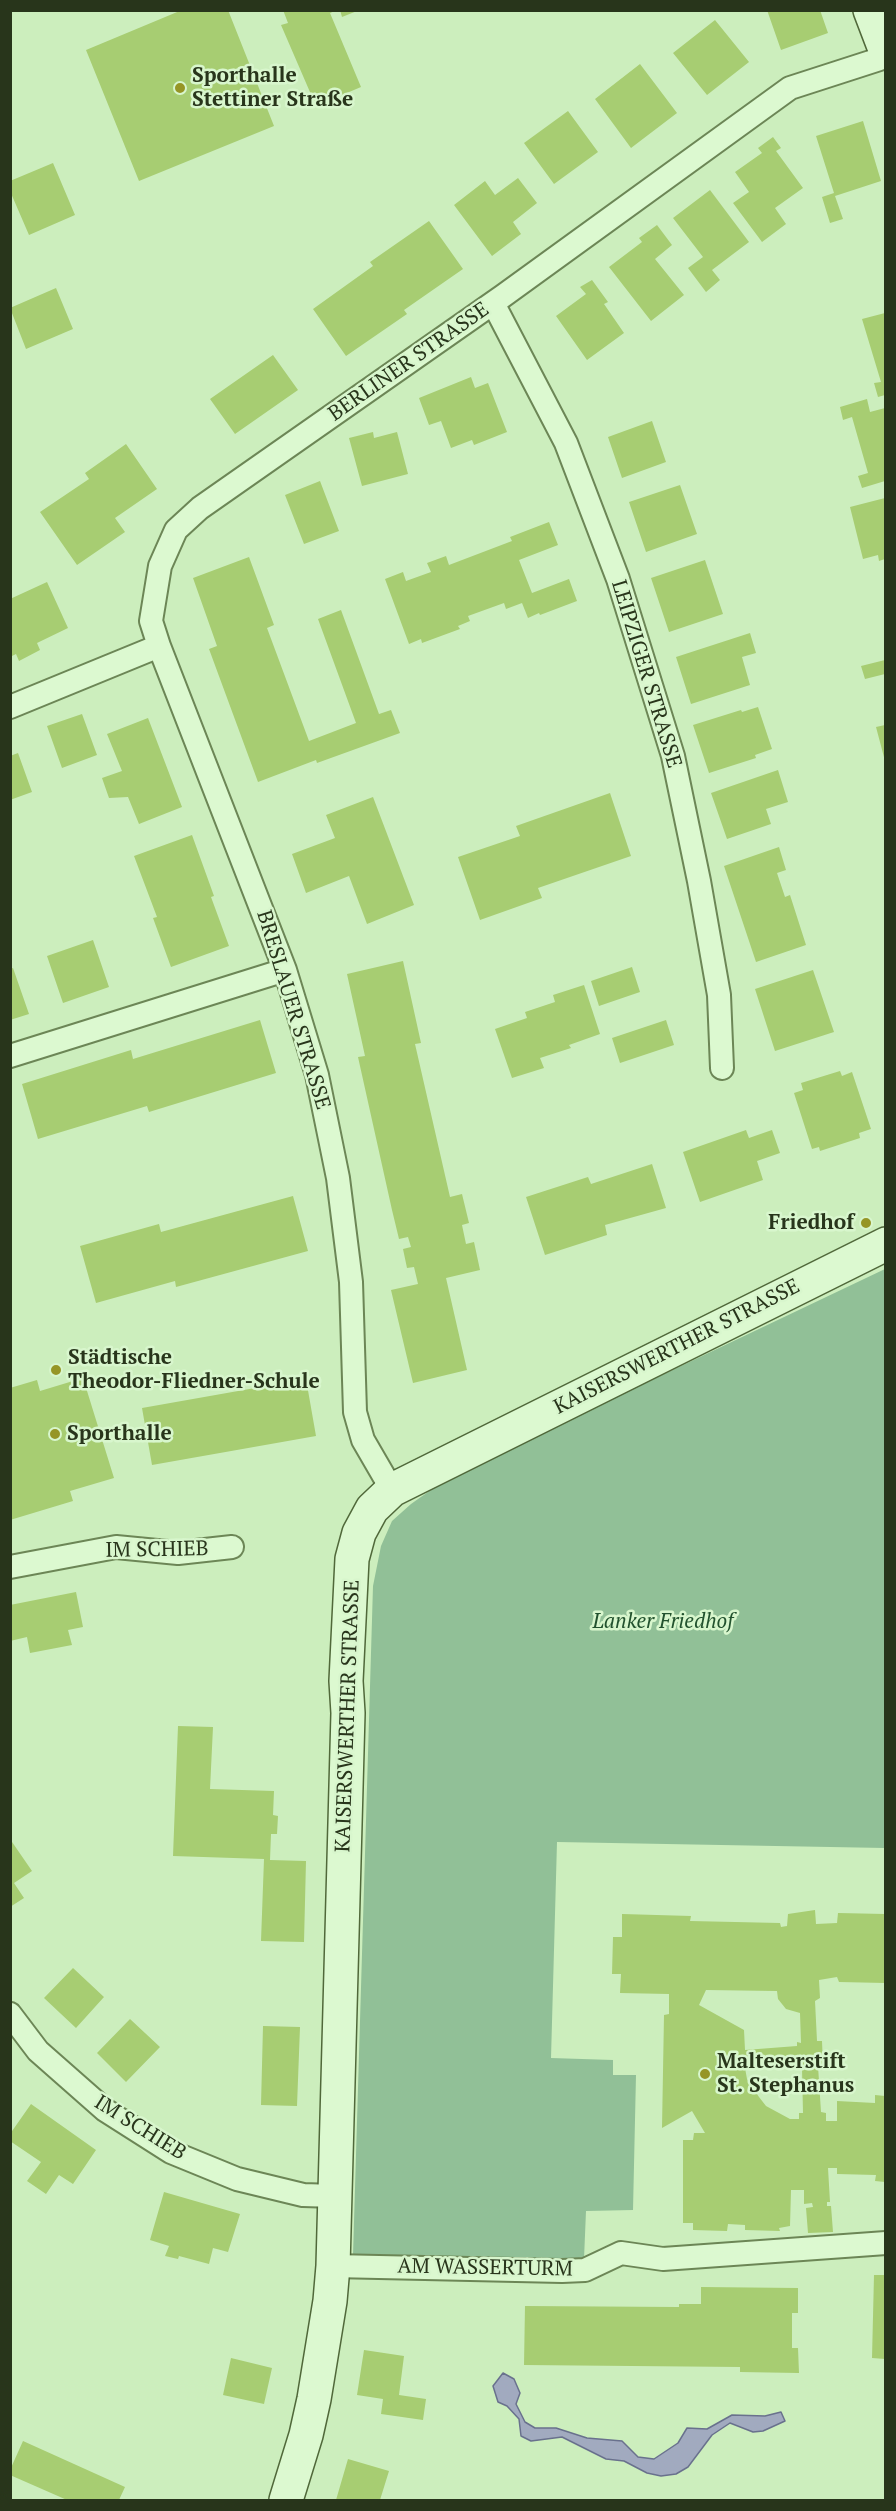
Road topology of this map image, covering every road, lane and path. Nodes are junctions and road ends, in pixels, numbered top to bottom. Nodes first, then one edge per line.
1 (870, 10) edge
2 (885, 52) edge
3 (885, 57) edge
4 (494, 303) junction
5 (159, 646) junction
6 (10, 707) edge
7 (285, 969) junction
8 (10, 1056) edge
9 (722, 1068) dead end
10 (885, 1244) edge
11 (392, 1490) junction
12 (232, 1546) dead end
13 (10, 1567) edge
14 (10, 2014) edge
15 (335, 2196) junction
16 (885, 2243) edge
17 (333, 2266) junction
18 (286, 2500) edge

1 - 2 street
3 - 4 street, BERLINER STRASSE
4 - 5 street, BERLINER STRASSE
4 - 9 street, LEIPZIGER STRASSE
5 - 6 street
5 - 7 street, BRESLAUER STRASSE
7 - 8 street
7 - 11 street, BRESLAUER STRASSE
10 - 11 street, KAISERSWERTHER STRASSE
11 - 15 street, KAISERSWERTHER STRASSE
12 - 13 street, IM SCHIEB
14 - 15 street, IM SCHIEB
15 - 17 street, KAISERSWERTHER STRASSE
16 - 17 street, AM WASSERTURM
17 - 18 street, KAISERSWERTHER STRASSE

